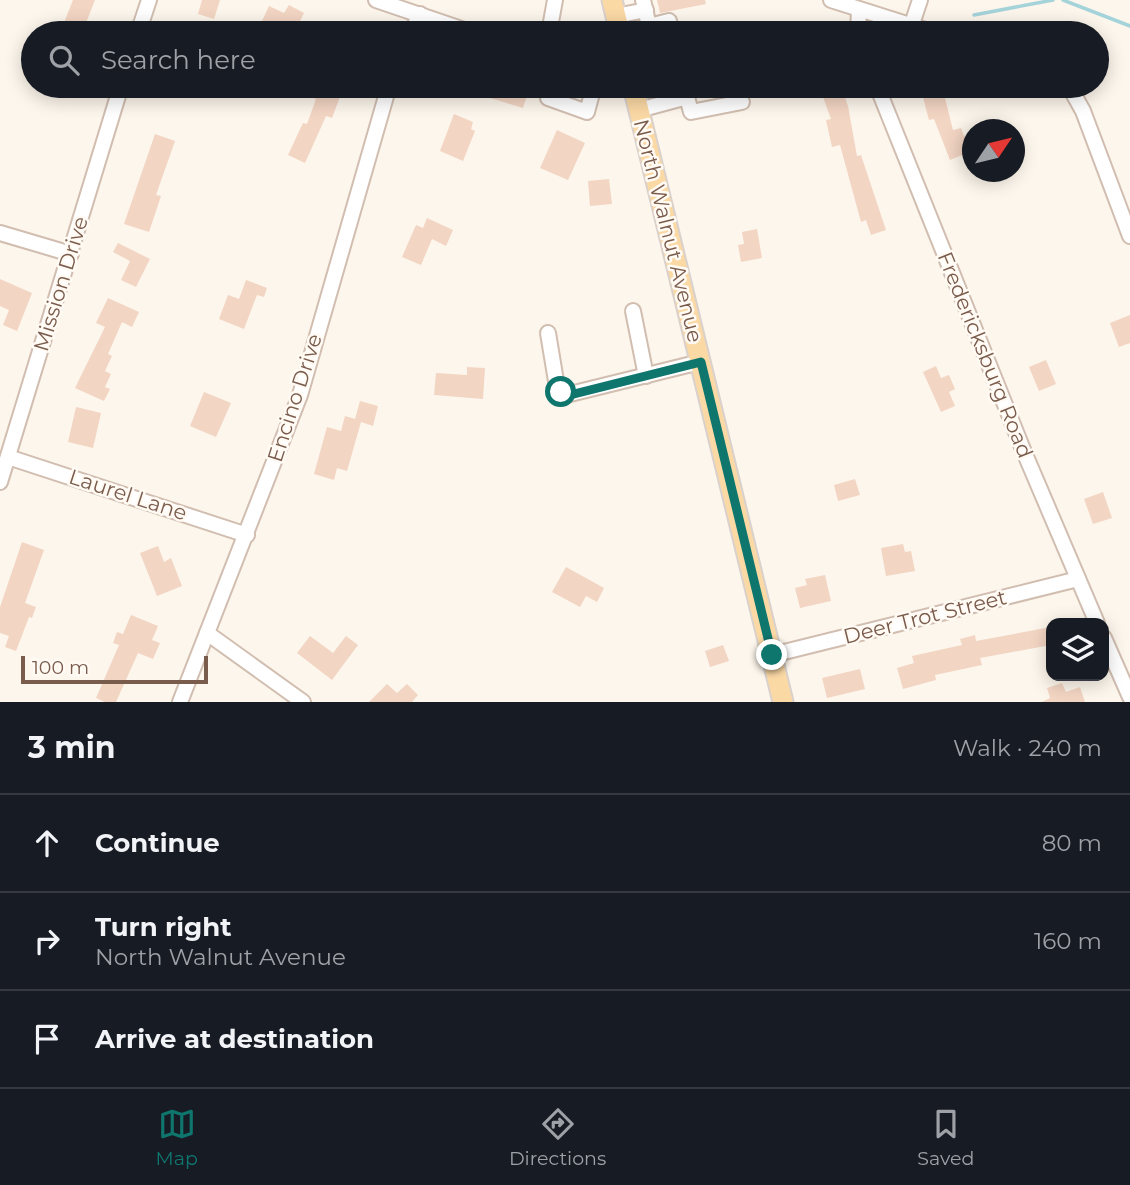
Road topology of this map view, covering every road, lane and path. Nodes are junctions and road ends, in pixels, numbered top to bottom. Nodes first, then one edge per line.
1 (149, 0) edge
2 (376, 0) edge
3 (555, 0) edge
4 (831, 0) edge
5 (920, 0) edge
6 (645, 5) edge
7 (859, 10) junction
8 (420, 14) junction
9 (616, 17) edge
10 (142, 21) edge
11 (417, 21) edge
12 (440, 21) edge
13 (551, 21) edge
14 (859, 21) edge
15 (901, 21) edge
16 (913, 21) edge
17 (117, 98) edge
18 (386, 98) edge
19 (548, 98) edge
20 (591, 98) edge
21 (636, 98) edge
22 (670, 98) edge
23 (688, 98) edge
24 (882, 98) edge
25 (1076, 98) edge
26 (742, 102) dead end
27 (639, 110) junction
28 (0, 233) edge
29 (1130, 236) edge
30 (71, 254) junction
31 (633, 311) dead end
32 (548, 333) dead end
33 (701, 362) junction
34 (646, 376) junction
35 (8, 457) junction
36 (0, 482) edge
37 (247, 535) junction
38 (1078, 579) junction
39 (1095, 618) edge
40 (207, 633) junction
41 (1109, 649) edge
42 (772, 655) junction
43 (1130, 697) edge
44 (180, 702) edge
45 (303, 702) edge
46 (783, 702) edge

1 - 10 street
2 - 8 street
3 - 13 street
4 - 7 street
5 - 16 street
6 - 9 street
7 - 14 street
7 - 15 street
8 - 11 street
8 - 12 street
17 - 30 street, Mission Drive
18 - 37 street, Encino Drive
19 - 20 street
21 - 27 main road, North Walnut Avenue
22 - 27 street
23 - 26 street
24 - 38 street, Fredericksburg Road
25 - 29 street
27 - 33 main road, North Walnut Avenue
28 - 30 street
30 - 35 street, Mission Drive
31 - 34 street
32 - 34 street
33 - 34 street
33 - 42 main road, North Walnut Avenue
35 - 36 street, Mission Drive
35 - 37 street, Laurel Lane
37 - 40 street, Encino Drive
38 - 39 street, Fredericksburg Road
38 - 42 street, Deer Trot Street
40 - 44 street, Encino Drive
40 - 45 street
41 - 43 street
42 - 46 main road, North Walnut Avenue

